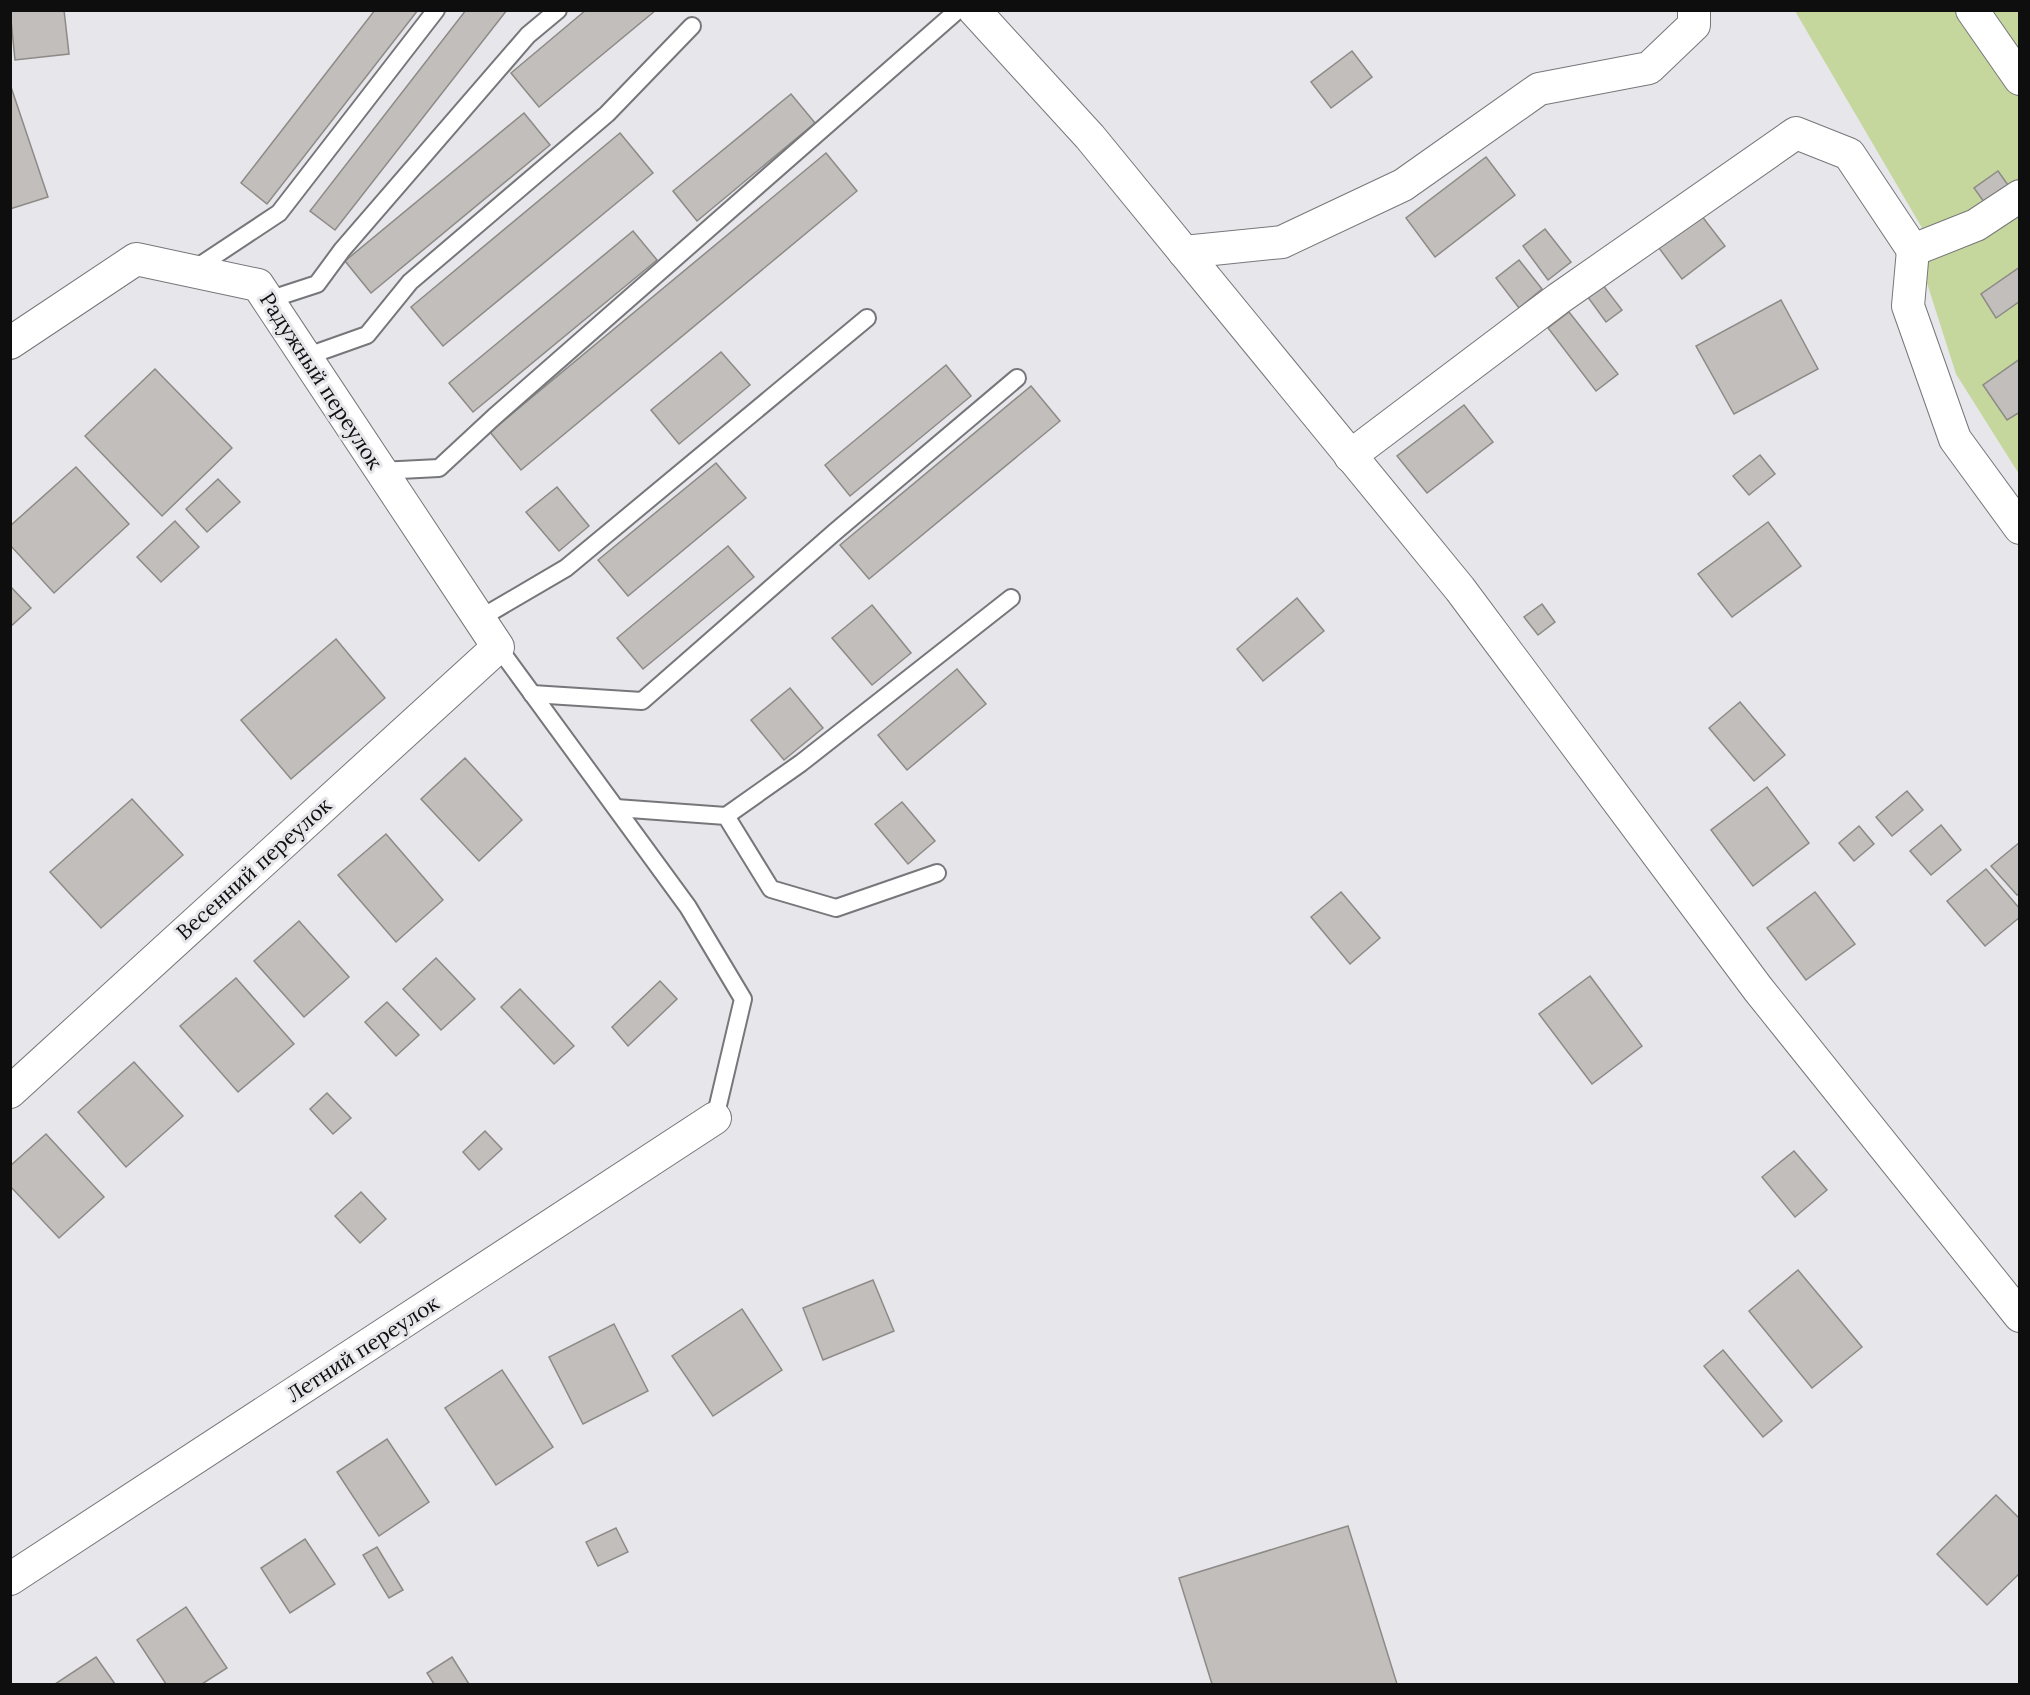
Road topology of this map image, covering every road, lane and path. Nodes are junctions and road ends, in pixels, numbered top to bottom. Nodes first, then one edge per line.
1 (436, 10) edge
2 (558, 10) edge
3 (958, 10) edge
4 (974, 10) edge
5 (1694, 10) edge
6 (1972, 10) edge
7 (692, 26) dead end
8 (2019, 79) edge
9 (2019, 196) edge
10 (1913, 250) junction
11 (1184, 252) junction
12 (193, 271) junction
13 (268, 300) junction
14 (867, 318) dead end
15 (10, 343) edge
16 (305, 357) junction
17 (1017, 378) dead end
18 (1350, 456) junction
19 (380, 471) junction
20 (2019, 528) edge
21 (1011, 598) dead end
22 (479, 619) junction
23 (498, 647) junction
24 (532, 694) junction
25 (616, 808) junction
26 (726, 816) junction
27 (937, 873) dead end
28 (10, 1092) edge
29 (715, 1118) joint
30 (2019, 1316) edge
31 (10, 1580) edge

1 - 12 lane
2 - 13 lane
3 - 19 lane
4 - 11 street
5 - 11 street
6 - 8 street
7 - 16 lane
9 - 10 street
10 - 18 street
10 - 20 street
11 - 18 street
12 - 13 street, Радужный переулок
12 - 15 street, Радужный переулок
13 - 16 street, Радужный переулок
14 - 22 lane
16 - 19 street, Радужный переулок
17 - 24 lane
18 - 30 street
19 - 22 street, Радужный переулок
21 - 26 lane
22 - 23 street, Радужный переулок
23 - 24 lane
23 - 28 street, Весенний переулок
24 - 25 lane
25 - 26 lane
25 - 29 lane
26 - 27 lane
29 - 31 street, Летний переулок

